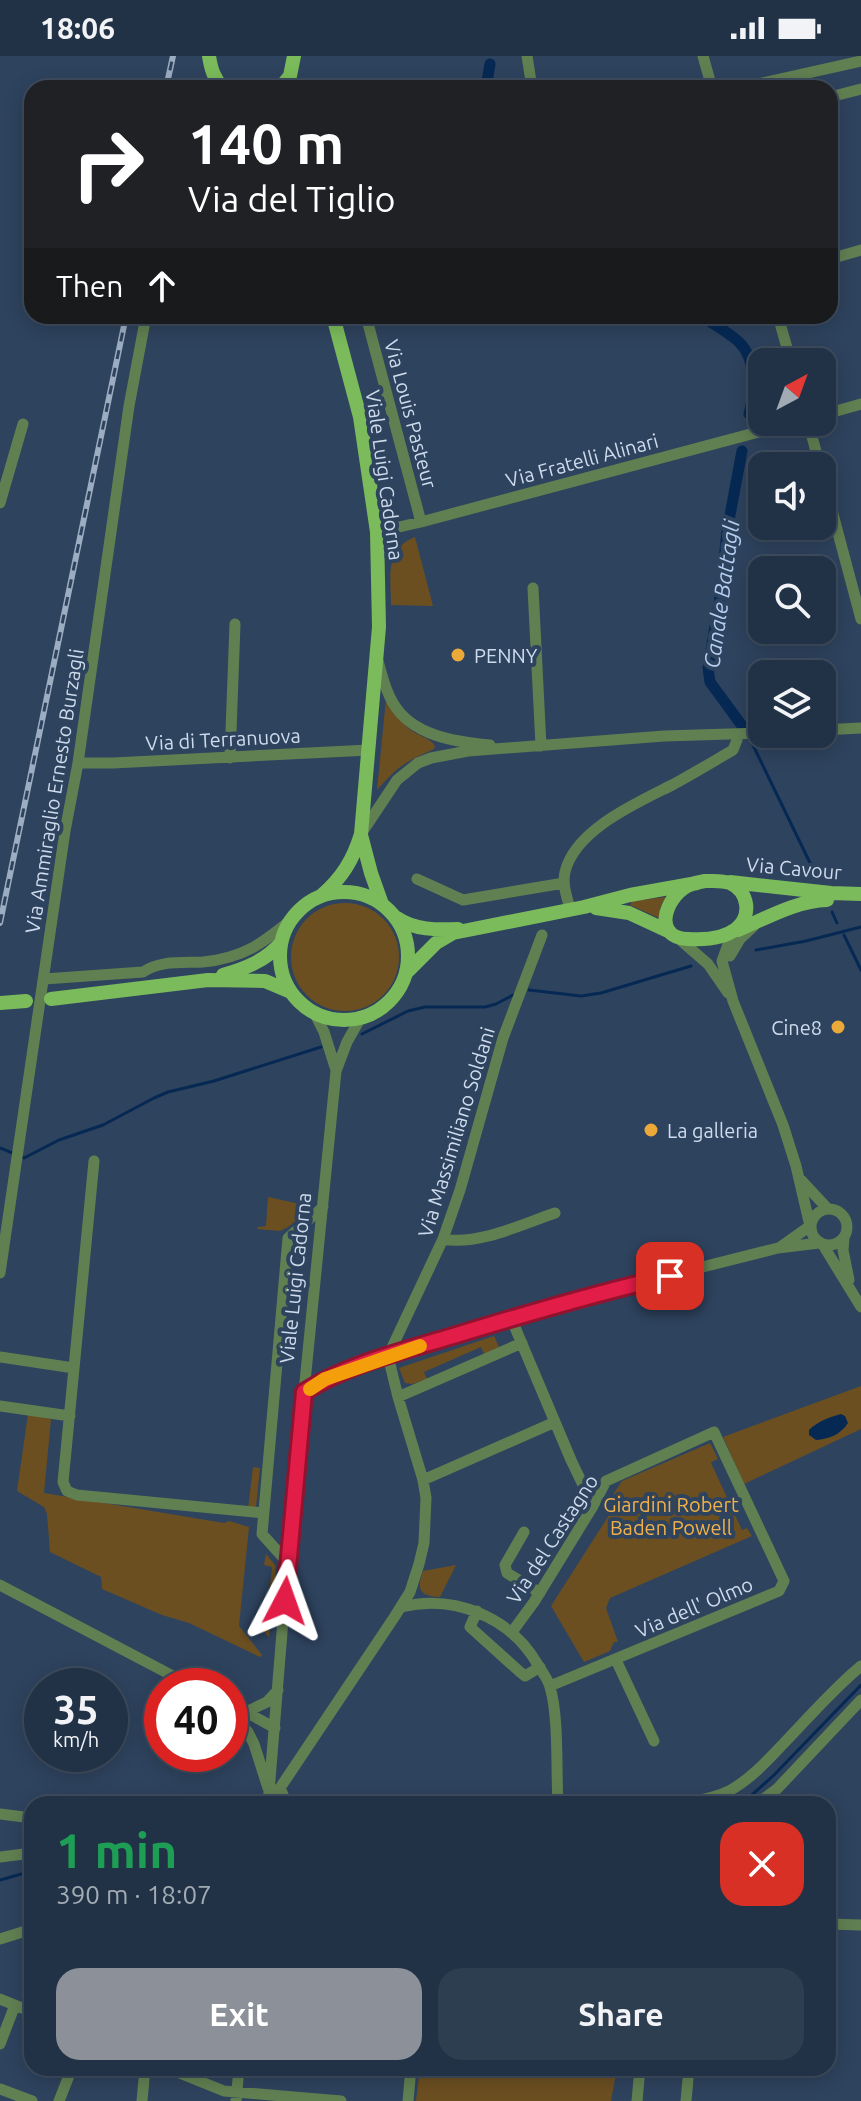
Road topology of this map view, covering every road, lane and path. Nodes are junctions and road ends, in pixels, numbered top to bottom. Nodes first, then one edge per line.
1 (209, 56) edge
2 (294, 56) edge
3 (527, 56) edge
4 (703, 56) edge
5 (861, 61) edge
6 (216, 80) edge
7 (287, 80) edge
8 (531, 80) edge
9 (710, 80) edge
10 (776, 80) edge
11 (861, 89) edge
12 (838, 95) edge
13 (861, 250) edge
14 (838, 257) edge
15 (144, 324) edge
16 (335, 324) edge
17 (368, 324) edge
18 (780, 324) edge
19 (787, 348) edge
20 (861, 404) edge
21 (836, 411) edge
22 (23, 424) dead end
23 (748, 435) edge
24 (0, 503) edge
25 (421, 522) junction
26 (836, 525) edge
27 (377, 532) junction
28 (533, 588) dead end
29 (861, 619) edge
30 (235, 624) dead end
31 (377, 655) junction
32 (861, 728) edge
33 (836, 729) edge
34 (736, 734) junction
35 (748, 734) edge
36 (541, 746) junction
37 (518, 747) junction
38 (369, 750) junction
39 (230, 758) junction
40 (78, 763) junction
41 (361, 834) junction
42 (417, 879) dead end
43 (723, 881) junction
44 (564, 883) junction
45 (697, 883) junction
46 (861, 895) edge
47 (321, 896) junction
48 (382, 904) junction
49 (577, 908) junction
50 (394, 916) junction
51 (292, 919) junction
52 (765, 919) junction
53 (474, 928) junction
54 (733, 931) junction
55 (672, 934) junction
56 (542, 935) dead end
57 (281, 943) junction
58 (726, 972) junction
59 (406, 974) junction
60 (44, 979) junction
61 (208, 980) junction
62 (291, 992) junction
63 (51, 999) dead end
64 (26, 1001) dead end
65 (733, 1001) junction
66 (0, 1003) edge
67 (314, 1012) junction
68 (361, 1017) junction
69 (336, 1071) junction
70 (94, 1161) dead end
71 (798, 1176) junction
72 (323, 1207) junction
73 (827, 1208) junction
74 (555, 1213) dead end
75 (810, 1226) junction
76 (844, 1238) junction
77 (443, 1239) junction
78 (821, 1244) junction
79 (778, 1248) junction
80 (0, 1273) edge
81 (851, 1288) junction
82 (861, 1307) edge
83 (511, 1318) junction
84 (522, 1343) junction
85 (388, 1356) junction
86 (0, 1357) edge
87 (307, 1364) junction
88 (74, 1368) junction
89 (325, 1379) junction
90 (304, 1392) junction
91 (398, 1397) junction
92 (0, 1406) edge
93 (70, 1416) junction
94 (555, 1422) junction
95 (714, 1432) joint
96 (423, 1480) junction
97 (593, 1506) junction
98 (264, 1513) junction
99 (524, 1532) dead end
100 (288, 1563) junction
101 (0, 1585) edge
102 (412, 1587) junction
103 (540, 1593) junction
104 (426, 1603) junction
105 (401, 1607) junction
106 (477, 1611) junction
107 (512, 1632) junction
108 (616, 1660) junction
109 (861, 1666) edge
110 (540, 1667) junction
111 (158, 1668) edge
112 (550, 1686) junction
113 (278, 1690) junction
114 (861, 1700) edge
115 (248, 1711) edge
116 (248, 1713) edge
117 (275, 1728) junction
118 (248, 1732) joint
119 (654, 1741) dead end
120 (272, 1792) edge
121 (558, 1796) edge
122 (714, 1796) edge
123 (768, 1796) edge
124 (0, 1814) edge
125 (24, 1817) edge
126 (24, 1854) edge
127 (0, 1857) edge
128 (836, 1924) edge
129 (861, 1925) edge
130 (24, 1932) edge
131 (0, 1939) edge
132 (0, 1999) edge
133 (15, 2005) junction
134 (24, 2009) edge
135 (0, 2044) edge
136 (69, 2076) edge
137 (144, 2076) edge
138 (187, 2076) edge
139 (238, 2076) edge
140 (410, 2076) edge
141 (639, 2076) edge
142 (688, 2076) edge
143 (0, 2089) edge
144 (236, 2097) edge
145 (32, 2101) edge
146 (59, 2101) edge
147 (142, 2101) edge
148 (341, 2101) edge
149 (408, 2101) edge
150 (637, 2101) edge
151 (686, 2101) edge

1 - 6 main road
2 - 7 main road
3 - 8 street
4 - 9 street
5 - 10 street
11 - 12 street
13 - 14 street
15 - 40 street, Via Ammiraglio Ernesto Burzagli
16 - 27 main road, Viale Luigi Cadorna
17 - 25 street, Via Louis Pasteur
18 - 19 street
20 - 21 street
22 - 24 street
23 - 25 street, Via Fratelli Alinari
25 - 27 street, Via Fratelli Alinari
26 - 29 street
27 - 31 main road, Viale Luigi Cadorna
28 - 36 street
30 - 39 street
31 - 37 street
31 - 38 main road, Viale Luigi Cadorna
32 - 33 street
34 - 35 street
34 - 36 street
34 - 44 street
36 - 37 street
37 - 41 street
38 - 39 street, Via di Terranuova
38 - 41 main road, Viale Luigi Cadorna
39 - 40 street, Via di Terranuova
40 - 60 street, Via Ammiraglio Ernesto Burzagli
41 - 47 main road, Viale Luigi Cadorna
41 - 48 main road, Viale Luigi Cadorna
42 - 44 street
43 - 45 main road, Via Cavour
43 - 46 main road, Via Cavour
43 - 54 main road, Via Cavour
44 - 49 street
45 - 49 main road, Via Cavour
45 - 55 main road
46 - 52 main road, Via Cavour
47 - 48 main road
47 - 51 main road
48 - 50 main road
49 - 53 main road, Via Cavour
49 - 55 main road, Via Cavour
50 - 53 main road, Via Cavour
50 - 59 main road
51 - 57 main road
51 - 60 street
52 - 54 main road, Via Cavour
52 - 58 street
53 - 59 main road, Via Cavour
54 - 55 main road, Via Cavour
54 - 58 street
55 - 65 street
56 - 77 street, Via Massimiliano Soldani
57 - 61 main road
57 - 62 main road
58 - 65 street
59 - 68 main road
60 - 80 street, Via Ammiraglio Ernesto Burzagli
61 - 62 main road
61 - 63 main road
62 - 67 main road
64 - 66 main road
65 - 71 street
67 - 68 main road
67 - 69 street, Viale Luigi Cadorna
68 - 69 street, Viale Luigi Cadorna
69 - 72 street, Viale Luigi Cadorna
70 - 88 street
71 - 73 street
71 - 75 street
72 - 87 street, Viale Luigi Cadorna
72 - 98 street
73 - 75 street
73 - 76 street
74 - 77 street
75 - 78 street
75 - 79 street
76 - 78 street
76 - 81 street
77 - 85 street, Via Massimiliano Soldani
78 - 79 street
78 - 81 street
79 - 83 street
81 - 82 street
83 - 84 street
83 - 85 street
84 - 91 street
84 - 94 street
85 - 89 street
85 - 91 street
86 - 88 street
87 - 89 street
87 - 90 street, Viale Luigi Cadorna
88 - 93 street
89 - 90 street
90 - 100 street, Viale Luigi Cadorna
91 - 96 street
92 - 93 street
93 - 98 street
94 - 96 street
94 - 97 street
95 - 97 street, Via del Castagno
95 - 108 street, Via dell' Olmo
96 - 102 street
97 - 103 street, Via del Castagno
98 - 100 street
99 - 103 street
100 - 113 street, Viale Luigi Cadorna
101 - 111 street
102 - 104 street
102 - 105 street
103 - 107 street, Via del Castagno
104 - 105 street
104 - 106 street
105 - 120 street
106 - 107 street
106 - 110 street
107 - 110 street
108 - 112 street, Via dell' Olmo
108 - 119 street
109 - 122 street
110 - 112 street
112 - 121 street
113 - 115 street
113 - 117 street, Viale Luigi Cadorna
114 - 123 street
116 - 117 street
117 - 118 street
117 - 120 street, Viale Luigi Cadorna
118 - 120 street
124 - 125 street
126 - 127 street
128 - 129 street
130 - 131 street
132 - 133 street
133 - 134 street
133 - 135 street
136 - 146 street
137 - 147 street
138 - 144 street
139 - 144 street
140 - 149 street
141 - 150 street
142 - 151 street
143 - 145 street
144 - 148 street

